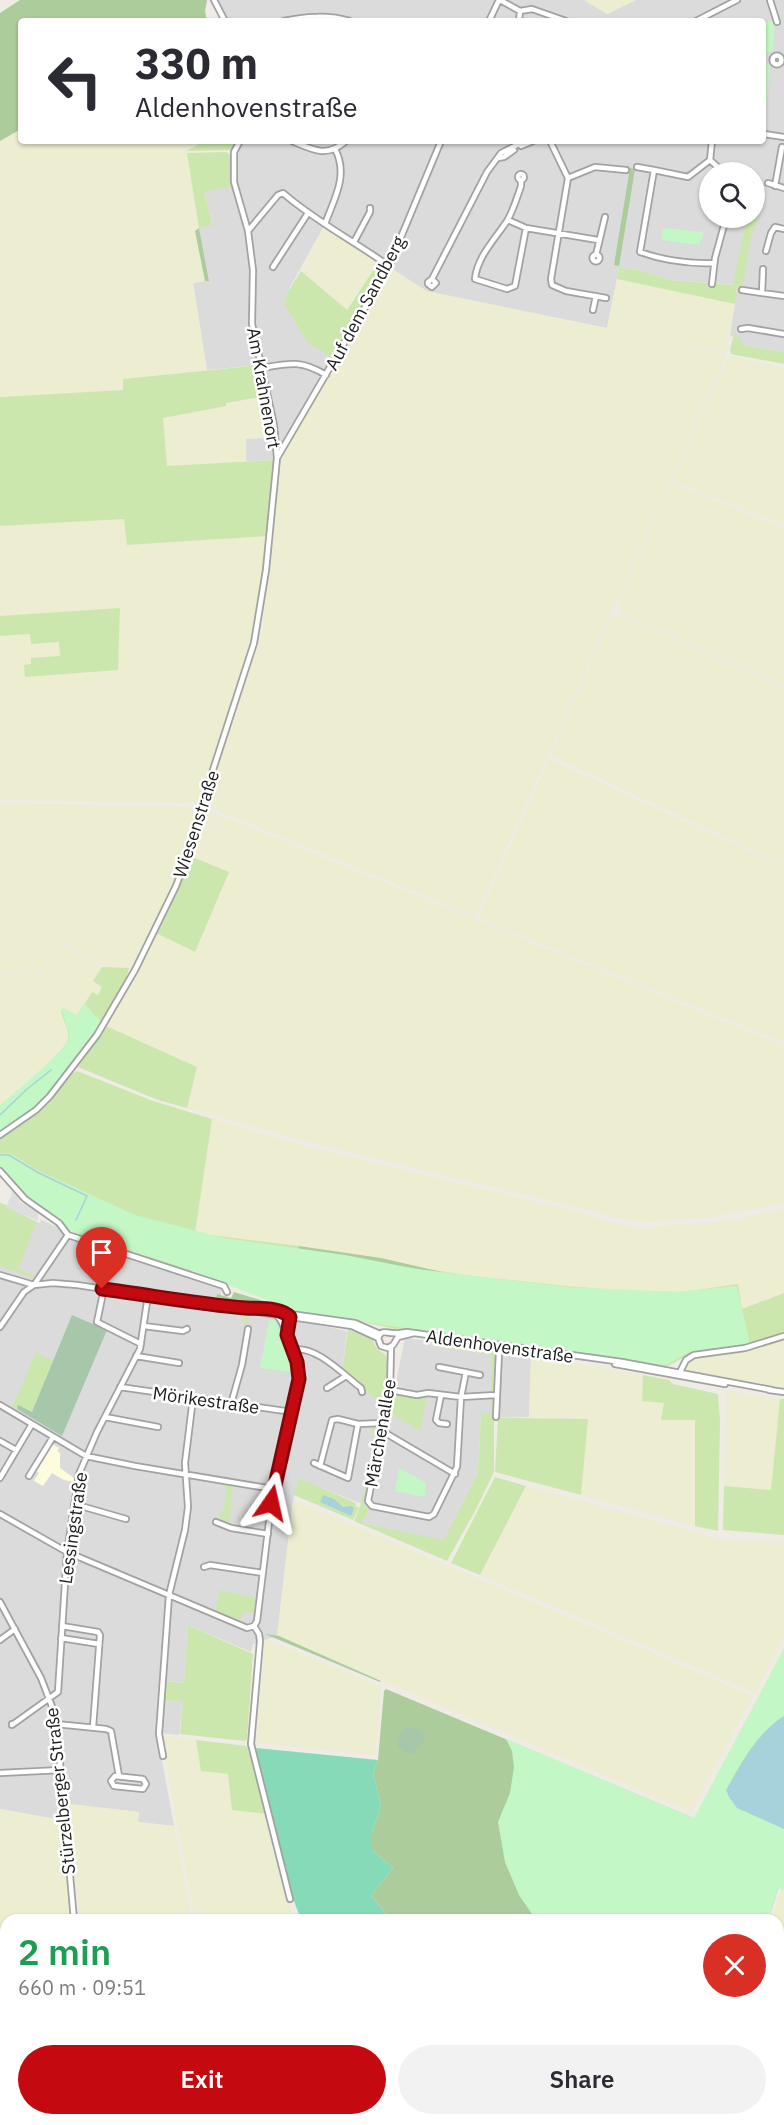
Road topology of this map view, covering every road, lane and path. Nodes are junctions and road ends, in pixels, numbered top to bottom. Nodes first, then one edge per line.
1 (214, 0) edge
2 (499, 0) edge
3 (737, 0) edge
4 (770, 0) edge
5 (520, 11) junction
6 (223, 18) edge
7 (316, 18) edge
8 (332, 18) edge
9 (490, 18) edge
10 (519, 18) edge
11 (558, 18) edge
12 (702, 18) edge
13 (777, 22) dead end
14 (766, 134) edge
15 (784, 137) edge
16 (238, 144) edge
17 (301, 144) edge
18 (341, 144) edge
19 (440, 144) edge
20 (519, 144) edge
21 (527, 144) edge
22 (551, 144) edge
23 (712, 144) edge
24 (782, 147) dead end
25 (335, 149) junction
26 (498, 158) junction
27 (710, 160) joint
28 (637, 167) dead end
29 (626, 170) dead end
30 (654, 170) junction
31 (688, 177) junction
32 (568, 178) junction
33 (521, 180) dead end
34 (688, 183) dead end
35 (768, 183) dead end
36 (775, 186) junction
37 (784, 188) edge
38 (370, 208) dead end
39 (308, 213) junction
40 (605, 217) dead end
41 (508, 220) junction
42 (325, 224) junction
43 (526, 228) junction
44 (723, 228) edge
45 (784, 229) edge
46 (248, 231) junction
47 (559, 233) junction
48 (598, 240) junction
49 (354, 242) junction
50 (766, 251) dead end
51 (640, 252) junction
52 (596, 255) dead end
53 (638, 261) dead end
54 (714, 263) junction
55 (389, 266) junction
56 (273, 267) dead end
57 (763, 269) dead end
58 (432, 279) dead end
59 (712, 284) dead end
60 (742, 290) dead end
61 (762, 293) junction
62 (596, 296) junction
63 (784, 296) edge
64 (606, 298) dead end
65 (593, 310) dead end
66 (741, 329) dead end
67 (784, 334) edge
68 (262, 368) junction
69 (326, 375) junction
70 (277, 459) junction
71 (0, 1135) edge
72 (0, 1171) edge
73 (68, 1235) junction
74 (0, 1275) edge
75 (17, 1281) junction
76 (34, 1285) junction
77 (24, 1292) junction
78 (228, 1292) dead end
79 (148, 1296) junction
80 (102, 1298) dead end
81 (216, 1305) junction
82 (277, 1315) junction
83 (288, 1315) junction
84 (283, 1325) junction
85 (144, 1326) junction
86 (0, 1327) edge
87 (187, 1329) dead end
88 (248, 1329) dead end
89 (414, 1333) junction
90 (393, 1334) junction
91 (287, 1335) junction
92 (379, 1336) junction
93 (784, 1336) edge
94 (395, 1340) junction
95 (141, 1344) junction
96 (388, 1347) junction
97 (292, 1350) junction
98 (499, 1352) dead end
99 (136, 1356) junction
100 (180, 1363) dead end
101 (439, 1367) dead end
102 (466, 1372) junction
103 (678, 1374) junction
104 (480, 1375) dead end
105 (346, 1376) junction
106 (120, 1387) junction
107 (327, 1388) dead end
108 (390, 1390) junction
109 (362, 1392) dead end
110 (784, 1392) edge
111 (441, 1395) junction
112 (496, 1395) junction
113 (460, 1397) junction
114 (193, 1398) junction
115 (231, 1404) junction
116 (0, 1405) edge
117 (292, 1412) junction
118 (105, 1417) junction
119 (496, 1418) dead end
120 (383, 1423) junction
121 (32, 1424) junction
122 (358, 1424) junction
123 (447, 1424) dead end
124 (158, 1427) dead end
125 (382, 1431) junction
126 (53, 1437) junction
127 (0, 1441) edge
128 (16, 1450) junction
129 (86, 1456) junction
130 (314, 1463) dead end
131 (320, 1466) junction
132 (186, 1473) junction
133 (455, 1474) junction
134 (29, 1476) dead end
135 (0, 1478) edge
136 (348, 1478) junction
137 (356, 1480) dead end
138 (273, 1489) junction
139 (74, 1504) junction
140 (0, 1514) edge
141 (126, 1519) dead end
142 (216, 1522) dead end
143 (268, 1534) junction
144 (67, 1552) junction
145 (204, 1567) dead end
146 (263, 1573) junction
147 (169, 1595) junction
148 (0, 1602) edge
149 (62, 1626) junction
150 (254, 1626) junction
151 (15, 1629) junction
152 (61, 1638) junction
153 (0, 1640) edge
154 (99, 1644) junction
155 (50, 1698) junction
156 (12, 1724) dead end
157 (56, 1724) junction
158 (93, 1727) junction
159 (163, 1756) dead end
160 (61, 1770) junction
161 (0, 1773) edge
162 (119, 1776) junction
163 (290, 1899) dead end
164 (73, 1914) edge

1 - 6 street
2 - 5 street
2 - 9 street
3 - 12 street
4 - 13 street
5 - 10 street
5 - 11 street
7 - 8 street
14 - 15 street
16 - 46 street, Am Krahnenort
17 - 25 street
18 - 25 street
19 - 55 street, Auf dem Sandberg
20 - 26 street
21 - 26 street
22 - 32 street
23 - 27 street
24 - 36 street
25 - 42 street
26 - 58 street
27 - 31 street
28 - 30 street
29 - 32 street
30 - 31 street
30 - 51 street
31 - 34 street
32 - 47 street
33 - 41 street
35 - 36 street
36 - 37 street
38 - 49 street
39 - 42 street
39 - 46 street
39 - 56 street
40 - 48 street
41 - 43 street
41 - 43 street
42 - 49 street
43 - 47 street
44 - 54 street
45 - 50 street
46 - 68 street, Am Krahnenort
47 - 48 street
47 - 62 street
48 - 52 street
49 - 55 street
51 - 53 street
51 - 54 street
54 - 59 street
55 - 69 street, Auf dem Sandberg
57 - 61 street
60 - 61 street
61 - 63 street
62 - 64 street
62 - 65 street
66 - 67 street
68 - 69 street
68 - 70 street, Am Krahnenort
69 - 70 street, Auf dem Sandberg
70 - 71 street, Wiesenstraße
72 - 73 street
73 - 76 street
73 - 78 street
74 - 75 street
75 - 76 street
75 - 77 street
76 - 77 street
76 - 79 street
77 - 86 street
79 - 81 street
79 - 85 street, Lessingstraße
80 - 95 street
81 - 82 street
81 - 83 street
82 - 83 street
82 - 84 street
83 - 84 street
83 - 91 street
83 - 92 street
83 - 92 street
84 - 91 street
85 - 87 street
85 - 95 street, Lessingstraße
88 - 115 street
89 - 90 street, Aldenhovenstraße
89 - 94 street, Aldenhovenstraße
89 - 103 street, Aldenhovenstraße
90 - 92 street
90 - 94 street
91 - 97 street
92 - 96 street
93 - 103 street
94 - 96 street
95 - 99 street, Lessingstraße
96 - 108 street, Märchenallee
97 - 105 street
97 - 117 street
98 - 112 street
99 - 100 street
99 - 106 street, Lessingstraße
101 - 102 street
102 - 104 street
102 - 113 street
103 - 110 street, Aldenhovenstraße
105 - 107 street
105 - 109 street
106 - 114 street, Mörikestraße
106 - 118 street, Lessingstraße
108 - 111 street
108 - 120 street, Märchenallee
111 - 113 street
111 - 123 street
112 - 113 street
112 - 119 street
113 - 133 street
114 - 115 street, Mörikestraße
114 - 132 street
115 - 117 street, Mörikestraße
116 - 121 street
117 - 138 street
118 - 124 street
118 - 129 street, Lessingstraße
120 - 122 street
120 - 125 street, Märchenallee
121 - 126 street
121 - 128 street
122 - 131 street
122 - 136 street
125 - 133 street
125 - 133 street, Märchenallee
126 - 129 street
126 - 134 street
127 - 128 street
128 - 135 street
129 - 132 street
129 - 139 street, Lessingstraße
130 - 131 street
131 - 136 street
132 - 138 street
132 - 147 street
136 - 137 street
138 - 143 street
139 - 141 street
139 - 144 street, Lessingstraße
140 - 144 street
142 - 143 street
143 - 146 street
144 - 147 street
144 - 149 street, Lessingstraße
145 - 146 street
146 - 150 street
147 - 150 street
147 - 159 street
148 - 151 street, Stürzelberger Straße
149 - 152 street, Lessingstraße
149 - 154 street
150 - 163 street
151 - 153 street
151 - 155 street, Stürzelberger Straße
152 - 154 street
152 - 155 street, Lessingstraße
154 - 158 street
155 - 156 street
155 - 157 street, Stürzelberger Straße
157 - 158 street
157 - 160 street, Stürzelberger Straße
158 - 162 street
160 - 161 street
160 - 164 street, Stürzelberger Straße
162 - 162 street

